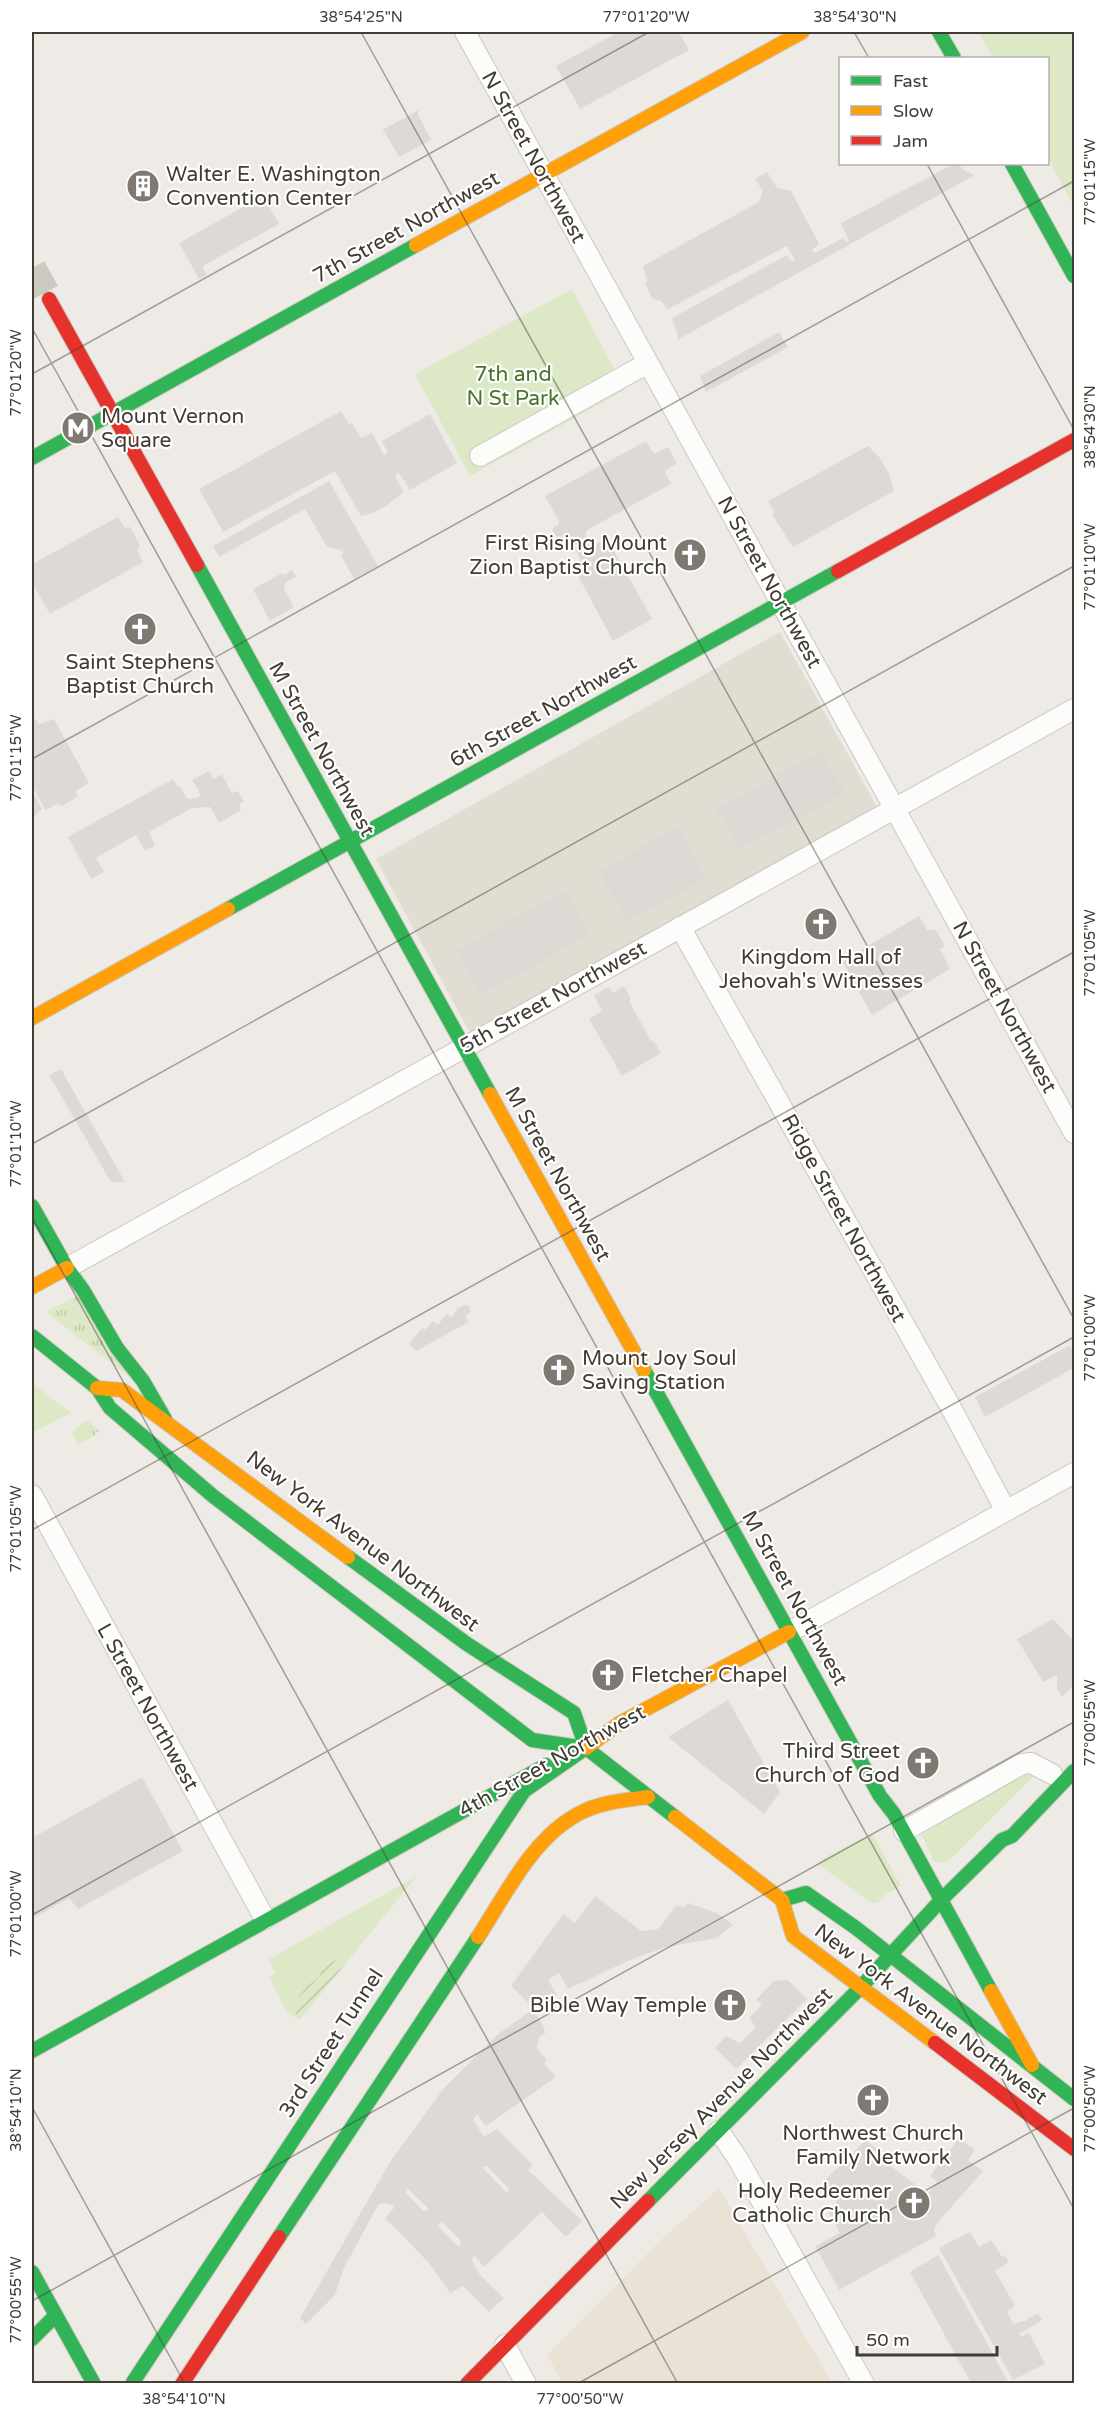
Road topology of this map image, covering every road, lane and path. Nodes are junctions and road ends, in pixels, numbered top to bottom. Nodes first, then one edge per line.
1 (465, 32) edge
2 (802, 32) edge
3 (939, 32) edge
4 (953, 57) edge
5 (1013, 165) edge
6 (544, 174) junction
7 (1074, 276) edge
8 (49, 299) tunnel mouth
9 (648, 363) junction
10 (112, 414) junction
11 (1074, 440) edge
12 (480, 456) dead end
13 (32, 459) edge
14 (781, 603) junction
15 (1074, 709) edge
16 (894, 807) junction
17 (350, 842) junction
18 (680, 927) junction
19 (32, 1018) edge
20 (463, 1047) junction
21 (1074, 1133) edge
22 (32, 1206) edge
23 (67, 1268) junction
24 (32, 1287) edge
25 (32, 1336) edge
26 (97, 1388) junction
27 (165, 1419) junction
28 (1074, 1473) edge
29 (32, 1495) edge
30 (1006, 1511) junction
31 (789, 1632) junction
32 (586, 1748) junction
33 (1070, 1766) edge
34 (1052, 1774) junction
35 (648, 1797) junction
36 (904, 1831) junction
37 (1002, 1840) junction
38 (942, 1899) junction
39 (782, 1900) junction
40 (265, 1919) junction
41 (890, 1955) junction
42 (861, 1987) junction
43 (32, 2051) edge
44 (1033, 2067) junction
45 (1074, 2099) edge
46 (719, 2131) junction
47 (1074, 2149) edge
48 (32, 2272) edge
49 (56, 2315) junction
50 (32, 2319) edge
51 (32, 2339) edge
52 (505, 2345) junction
53 (133, 2382) dead end
54 (94, 2384) edge
55 (182, 2384) edge
56 (466, 2384) edge
57 (526, 2384) edge
58 (864, 2384) edge

1 - 6 street, N Street Northwest
2 - 6 main road, 7th Street Northwest
3 - 4 main road
5 - 7 main road
6 - 9 street, N Street Northwest
6 - 10 main road, 7th Street Northwest
8 - 10 main road, M Street Northwest
9 - 12 street
9 - 14 street, N Street Northwest
10 - 13 main road, 7th Street Northwest
10 - 17 main road, M Street Northwest
11 - 14 main road, 6th Street Northwest
14 - 16 street, N Street Northwest
14 - 17 main road, 6th Street Northwest
15 - 16 street, 5th Street Northwest
16 - 18 street, 5th Street Northwest
16 - 21 street, N Street Northwest
17 - 19 main road, 6th Street Northwest
17 - 20 main road, M Street Northwest
18 - 20 street, 5th Street Northwest
18 - 30 street, Ridge Street Northwest
20 - 23 street, 5th Street Northwest
20 - 31 main road, M Street Northwest
22 - 23 main road
23 - 24 main road, 5th Street Northwest
23 - 27 main road
25 - 26 main road, New York Avenue Northwest
26 - 27 main road, New York Avenue Northwest
26 - 32 main road, New York Avenue Northwest
27 - 32 main road, New York Avenue Northwest
28 - 30 street, 4th Street Northwest
29 - 40 street, L Street Northwest
30 - 31 street, 4th Street Northwest
31 - 32 main road, 4th Street Northwest
31 - 36 main road, M Street Northwest
32 - 35 main road, New York Avenue Northwest
32 - 40 main road, 4th Street Northwest
32 - 53 main road, 3rd Street Tunnel
33 - 34 main road, New Jersey Avenue Northwest
33 - 37 main road, New Jersey Avenue Northwest
34 - 36 street
34 - 37 main road, New Jersey Avenue Northwest
35 - 39 main road, New York Avenue Northwest
35 - 55 main road
36 - 38 main road, M Street Northwest
37 - 38 main road, New Jersey Avenue Northwest
38 - 41 main road, New Jersey Avenue Northwest
38 - 44 main road, M Street Northwest
39 - 41 main road, New York Avenue Northwest
39 - 42 main road, New York Avenue Northwest
40 - 43 main road, 4th Street Northwest
41 - 42 main road, New Jersey Avenue Northwest
41 - 44 main road, New York Avenue Northwest
42 - 46 main road, New Jersey Avenue Northwest
42 - 47 main road, New York Avenue Northwest
44 - 45 main road, New York Avenue Northwest
46 - 52 main road, New Jersey Avenue Northwest
46 - 58 street
48 - 49 main road
49 - 50 main road
49 - 51 main road
49 - 54 main road
52 - 56 main road, New Jersey Avenue Northwest
52 - 57 street

